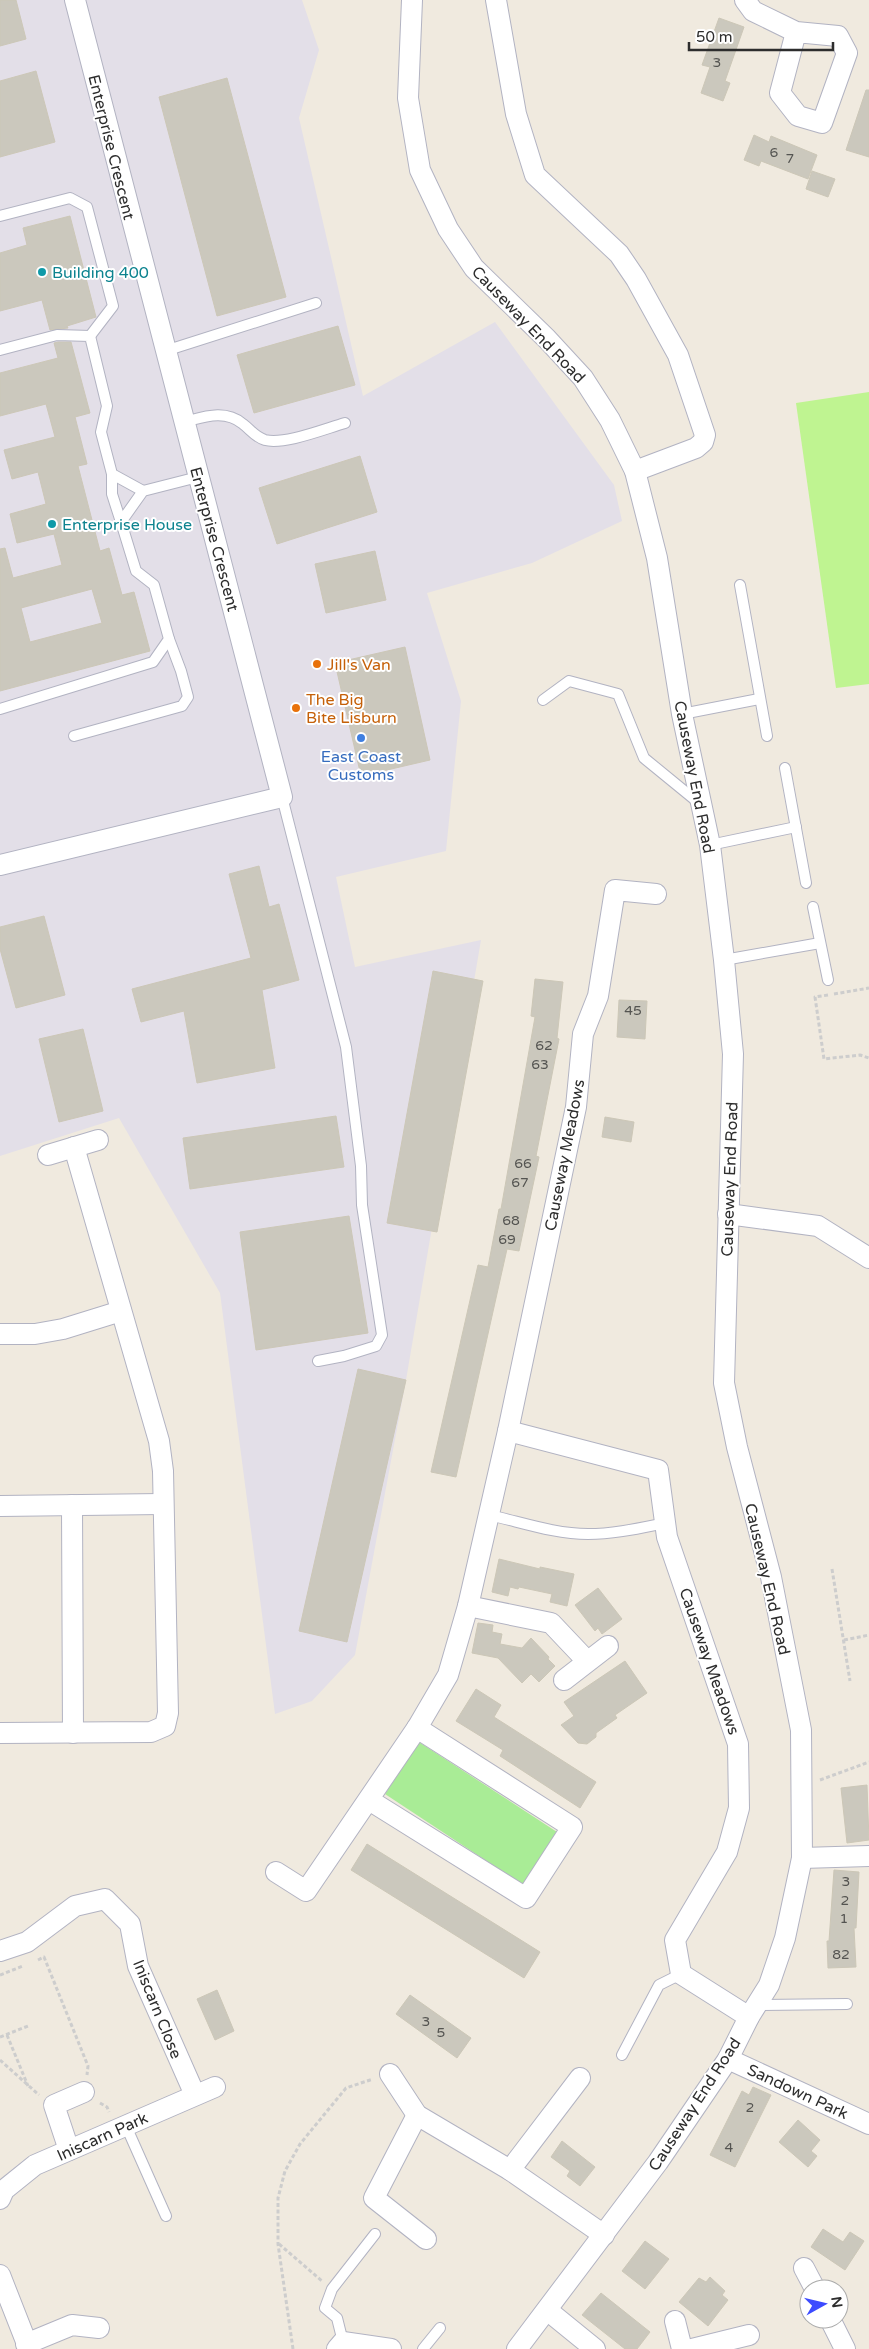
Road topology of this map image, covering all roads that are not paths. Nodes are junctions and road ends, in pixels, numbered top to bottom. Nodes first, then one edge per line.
1 (75, 0) edge
2 (412, 0) edge
3 (496, 0) edge
4 (745, 0) edge
5 (796, 32) junction
6 (0, 216) edge
7 (316, 303) dead end
8 (90, 336) junction
9 (0, 350) edge
10 (165, 351) junction
11 (184, 422) junction
12 (344, 423) dead end
13 (635, 471) junction
14 (112, 474) junction
15 (198, 476) junction
16 (143, 491) junction
17 (121, 522) junction
18 (740, 585) dead end
19 (169, 639) junction
20 (759, 699) junction
21 (543, 700) dead end
22 (0, 709) edge
23 (682, 714) junction
24 (74, 736) dead end
25 (767, 736) dead end
26 (785, 768) dead end
27 (282, 797) junction
28 (702, 805) junction
29 (796, 826) junction
30 (710, 845) junction
31 (0, 865) edge
32 (806, 883) dead end
33 (656, 894) dead end
34 (813, 907) dead end
35 (820, 943) junction
36 (724, 960) junction
37 (828, 980) dead end
38 (98, 1140) dead end
39 (74, 1148) junction
40 (48, 1154) dead end
41 (728, 1214) junction
42 (869, 1258) edge
43 (121, 1311) junction
44 (0, 1334) edge
45 (318, 1360) dead end
46 (508, 1431) junction
47 (162, 1504) junction
48 (72, 1505) junction
49 (0, 1506) edge
50 (489, 1515) junction
51 (665, 1523) junction
52 (468, 1606) junction
53 (608, 1646) dead end
54 (587, 1661) junction
55 (564, 1680) dead end
56 (417, 1728) junction
57 (73, 1732) junction
58 (0, 1733) edge
59 (369, 1800) junction
60 (869, 1856) edge
61 (802, 1858) junction
62 (276, 1872) dead end
63 (0, 1950) edge
64 (681, 1974) junction
65 (846, 2004) dead end
66 (752, 2011) junction
67 (622, 2055) dead end
68 (728, 2058) junction
69 (390, 2074) road end
70 (580, 2078) dead end
71 (215, 2087) dead end
72 (84, 2092) road end
73 (195, 2095) junction
74 (417, 2116) junction
75 (869, 2124) edge
76 (121, 2128) junction
77 (69, 2150) junction
78 (510, 2170) junction
79 (0, 2199) edge
80 (166, 2216) dead end
81 (375, 2234) dead end
82 (604, 2235) junction
83 (426, 2240) dead end
84 (804, 2268) dead end
85 (0, 2275) edge
86 (810, 2279) edge
87 (547, 2310) junction
88 (675, 2321) dead end
89 (99, 2328) dead end
90 (440, 2328) dead end
91 (835, 2329) edge
92 (749, 2335) dead end
93 (340, 2346) edge
94 (27, 2347) edge
95 (391, 2349) edge
96 (423, 2349) edge
97 (517, 2349) edge
98 (596, 2349) edge
99 (682, 2349) edge
100 (692, 2349) edge
101 (845, 2349) edge

1 - 10 street, Enterprise Crescent
2 - 13 street, Causeway End Road
3 - 13 street
4 - 5 street
5 - 5 street
6 - 8 lane
7 - 10 lane
8 - 9 lane
8 - 14 lane
10 - 11 street, Enterprise Crescent
11 - 12 lane
11 - 15 street, Enterprise Crescent
13 - 23 street, Causeway End Road
14 - 16 lane
14 - 17 lane
15 - 16 lane
15 - 27 street, Enterprise Crescent
16 - 17 lane
17 - 19 lane
18 - 20 lane
19 - 22 lane
19 - 24 lane
20 - 23 lane
20 - 25 lane
21 - 28 lane
23 - 28 street, Causeway End Road
26 - 29 lane
27 - 31 street
27 - 45 lane
28 - 30 street, Causeway End Road
29 - 30 lane
29 - 32 lane
30 - 36 street, Causeway End Road
33 - 46 street, Causeway Meadows
34 - 35 lane
35 - 36 lane
35 - 37 lane
36 - 41 street, Causeway End Road
38 - 39 street
39 - 40 street
39 - 43 street
41 - 42 street
41 - 61 street, Causeway End Road
43 - 44 street
43 - 47 street
46 - 50 street, Causeway Meadows
46 - 51 street, Causeway Meadows
47 - 48 street
47 - 57 street
48 - 49 street
48 - 57 street
50 - 51 lane
50 - 52 street, Causeway Meadows
51 - 64 street, Causeway Meadows
52 - 54 street
52 - 56 street, Causeway Meadows
53 - 54 street
54 - 55 street
56 - 59 street, Causeway Meadows
56 - 59 street
57 - 58 street
59 - 62 street, Causeway Meadows
60 - 61 street
61 - 66 street, Causeway End Road
63 - 73 street, Iniscarn Close
64 - 66 street
64 - 67 lane
65 - 66 lane
66 - 68 street, Causeway End Road
68 - 75 street, Sandown Park
68 - 82 street, Causeway End Road
69 - 74 street
70 - 78 street
71 - 73 street, Iniscarn Park
72 - 77 street
73 - 76 street, Iniscarn Park
74 - 78 street
74 - 83 street
76 - 77 street, Iniscarn Park
76 - 80 lane
77 - 79 street, Iniscarn Park
78 - 82 street
81 - 93 lane
82 - 87 street, Causeway End Road
84 - 86 street
85 - 94 street
87 - 97 street, Causeway End Road
87 - 98 street
88 - 99 street
89 - 94 street
90 - 96 lane
91 - 101 street
92 - 100 street
93 - 95 street

